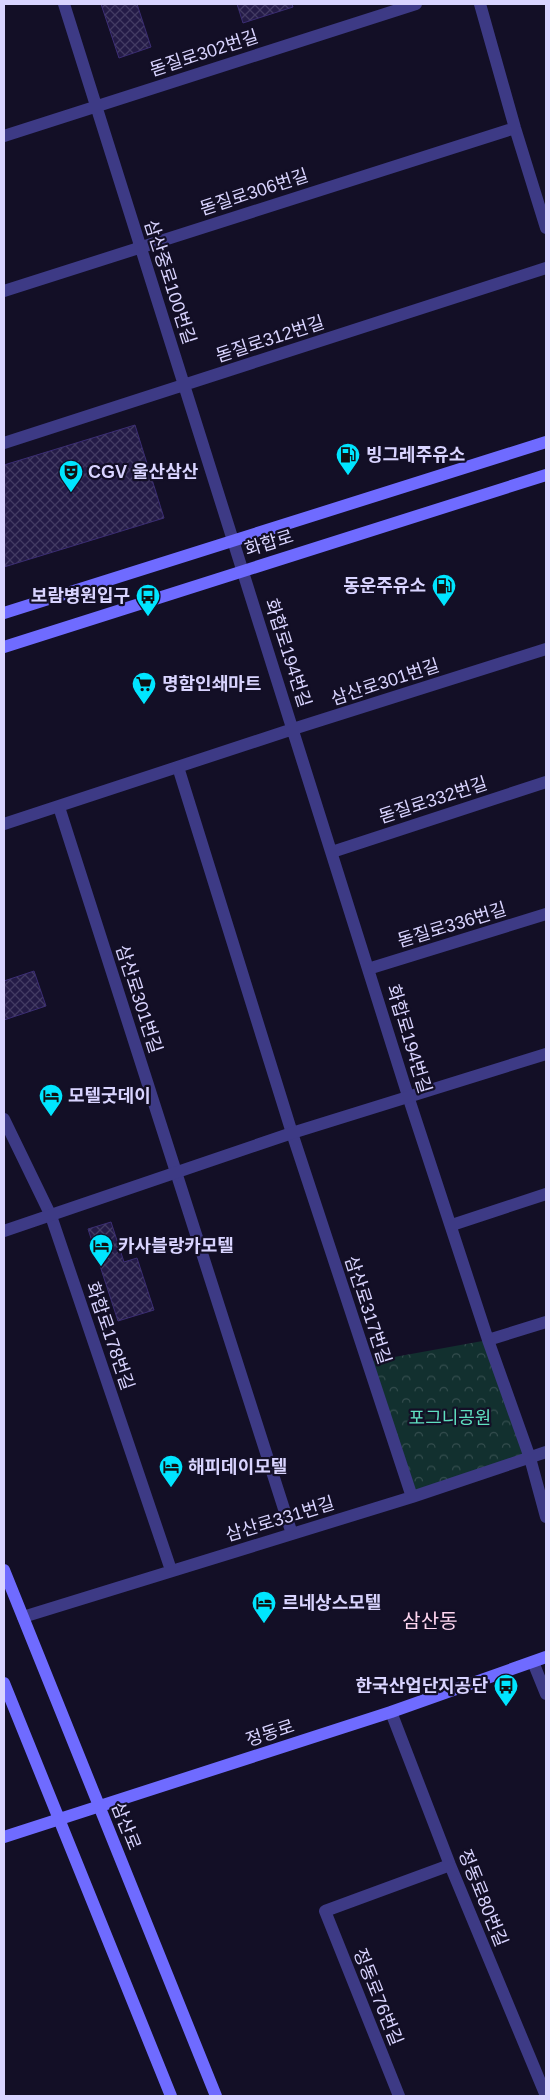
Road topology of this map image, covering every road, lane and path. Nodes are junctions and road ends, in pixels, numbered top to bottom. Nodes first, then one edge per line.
1 (64, 4) edge
2 (416, 4) edge
3 (480, 4) edge
4 (96, 106) junction
5 (515, 128) junction
6 (4, 136) edge
7 (546, 228) edge
8 (141, 247) junction
9 (546, 268) edge
10 (4, 291) edge
11 (184, 384) junction
12 (4, 442) edge
13 (546, 442) edge
14 (546, 475) edge
15 (233, 540) junction
16 (243, 570) junction
17 (4, 613) edge
18 (4, 647) edge
19 (546, 649) edge
20 (294, 729) junction
21 (178, 767) junction
22 (546, 782) edge
23 (59, 808) junction
24 (4, 824) edge
25 (332, 852) junction
26 (546, 914) edge
27 (368, 969) junction
28 (546, 1054) edge
29 (408, 1096) junction
30 (4, 1118) edge
31 (292, 1133) junction
32 (176, 1172) junction
33 (546, 1194) edge
34 (51, 1216) junction
35 (452, 1225) junction
36 (4, 1231) edge
37 (546, 1322) edge
38 (488, 1340) junction
39 (546, 1452) edge
40 (530, 1458) junction
41 (412, 1498) junction
42 (546, 1518) edge
43 (292, 1534) junction
44 (4, 1570) edge
45 (171, 1570) junction
46 (23, 1617) junction
47 (546, 1658) edge
48 (533, 1662) junction
49 (4, 1682) edge
50 (546, 1694) edge
51 (391, 1712) junction
52 (99, 1806) junction
53 (59, 1819) junction
54 (4, 1837) edge
55 (450, 1865) junction
56 (171, 2096) edge
57 (216, 2096) edge
58 (399, 2096) edge
59 (546, 2096) edge

1 - 4 street, 삼산중로100번길
2 - 4 street, 돋질로302번길
3 - 5 street
4 - 6 street, 돋질로302번길
4 - 8 street, 삼산중로100번길
5 - 7 street
5 - 8 street, 돋질로306번길
8 - 10 street, 돋질로306번길
8 - 11 street, 삼산중로100번길
9 - 11 street, 돋질로312번길
11 - 12 street, 돋질로312번길
11 - 15 street, 삼산중로100번길
13 - 15 main road, 화합로
14 - 16 main road, 화합로
15 - 16 street, 삼산중로100번길
15 - 17 main road, 화합로
16 - 18 main road, 화합로
16 - 20 street, 화합로194번길
19 - 20 street, 삼산로301번길
20 - 21 street, 삼산로301번길
20 - 25 street, 화합로194번길
21 - 23 street, 삼산로301번길
21 - 31 street
22 - 25 street, 돋질로332번길
23 - 24 street, 삼산로301번길
23 - 32 street, 삼산로301번길
25 - 27 street, 화합로194번길
26 - 27 street, 돋질로336번길
27 - 29 street, 화합로194번길
28 - 29 street
29 - 31 street
29 - 35 street, 화합로194번길
30 - 34 street, 화합로178번길
31 - 32 street
31 - 41 street, 삼산로317번길
32 - 34 street
32 - 43 street
33 - 35 street
34 - 36 street
34 - 45 street, 화합로178번길
35 - 38 street, 화합로194번길
37 - 38 street
38 - 40 street, 화합로194번길
39 - 40 street, 삼산로331번길
40 - 41 street, 삼산로331번길
40 - 42 street, 화합로194번길
41 - 43 street, 삼산로331번길
43 - 45 street, 삼산로331번길
44 - 46 main road, 삼산로
45 - 46 street, 삼산로331번길
46 - 52 main road, 삼산로
47 - 48 main road, 정동로
48 - 50 street
48 - 51 main road, 정동로
49 - 53 main road
51 - 52 main road, 정동로
51 - 55 street, 정동로80번길
52 - 53 main road, 정동로
52 - 57 main road, 삼산로
53 - 54 main road, 정동로
53 - 56 main road
55 - 58 street, 정동로76번길
55 - 59 street, 정동로80번길

